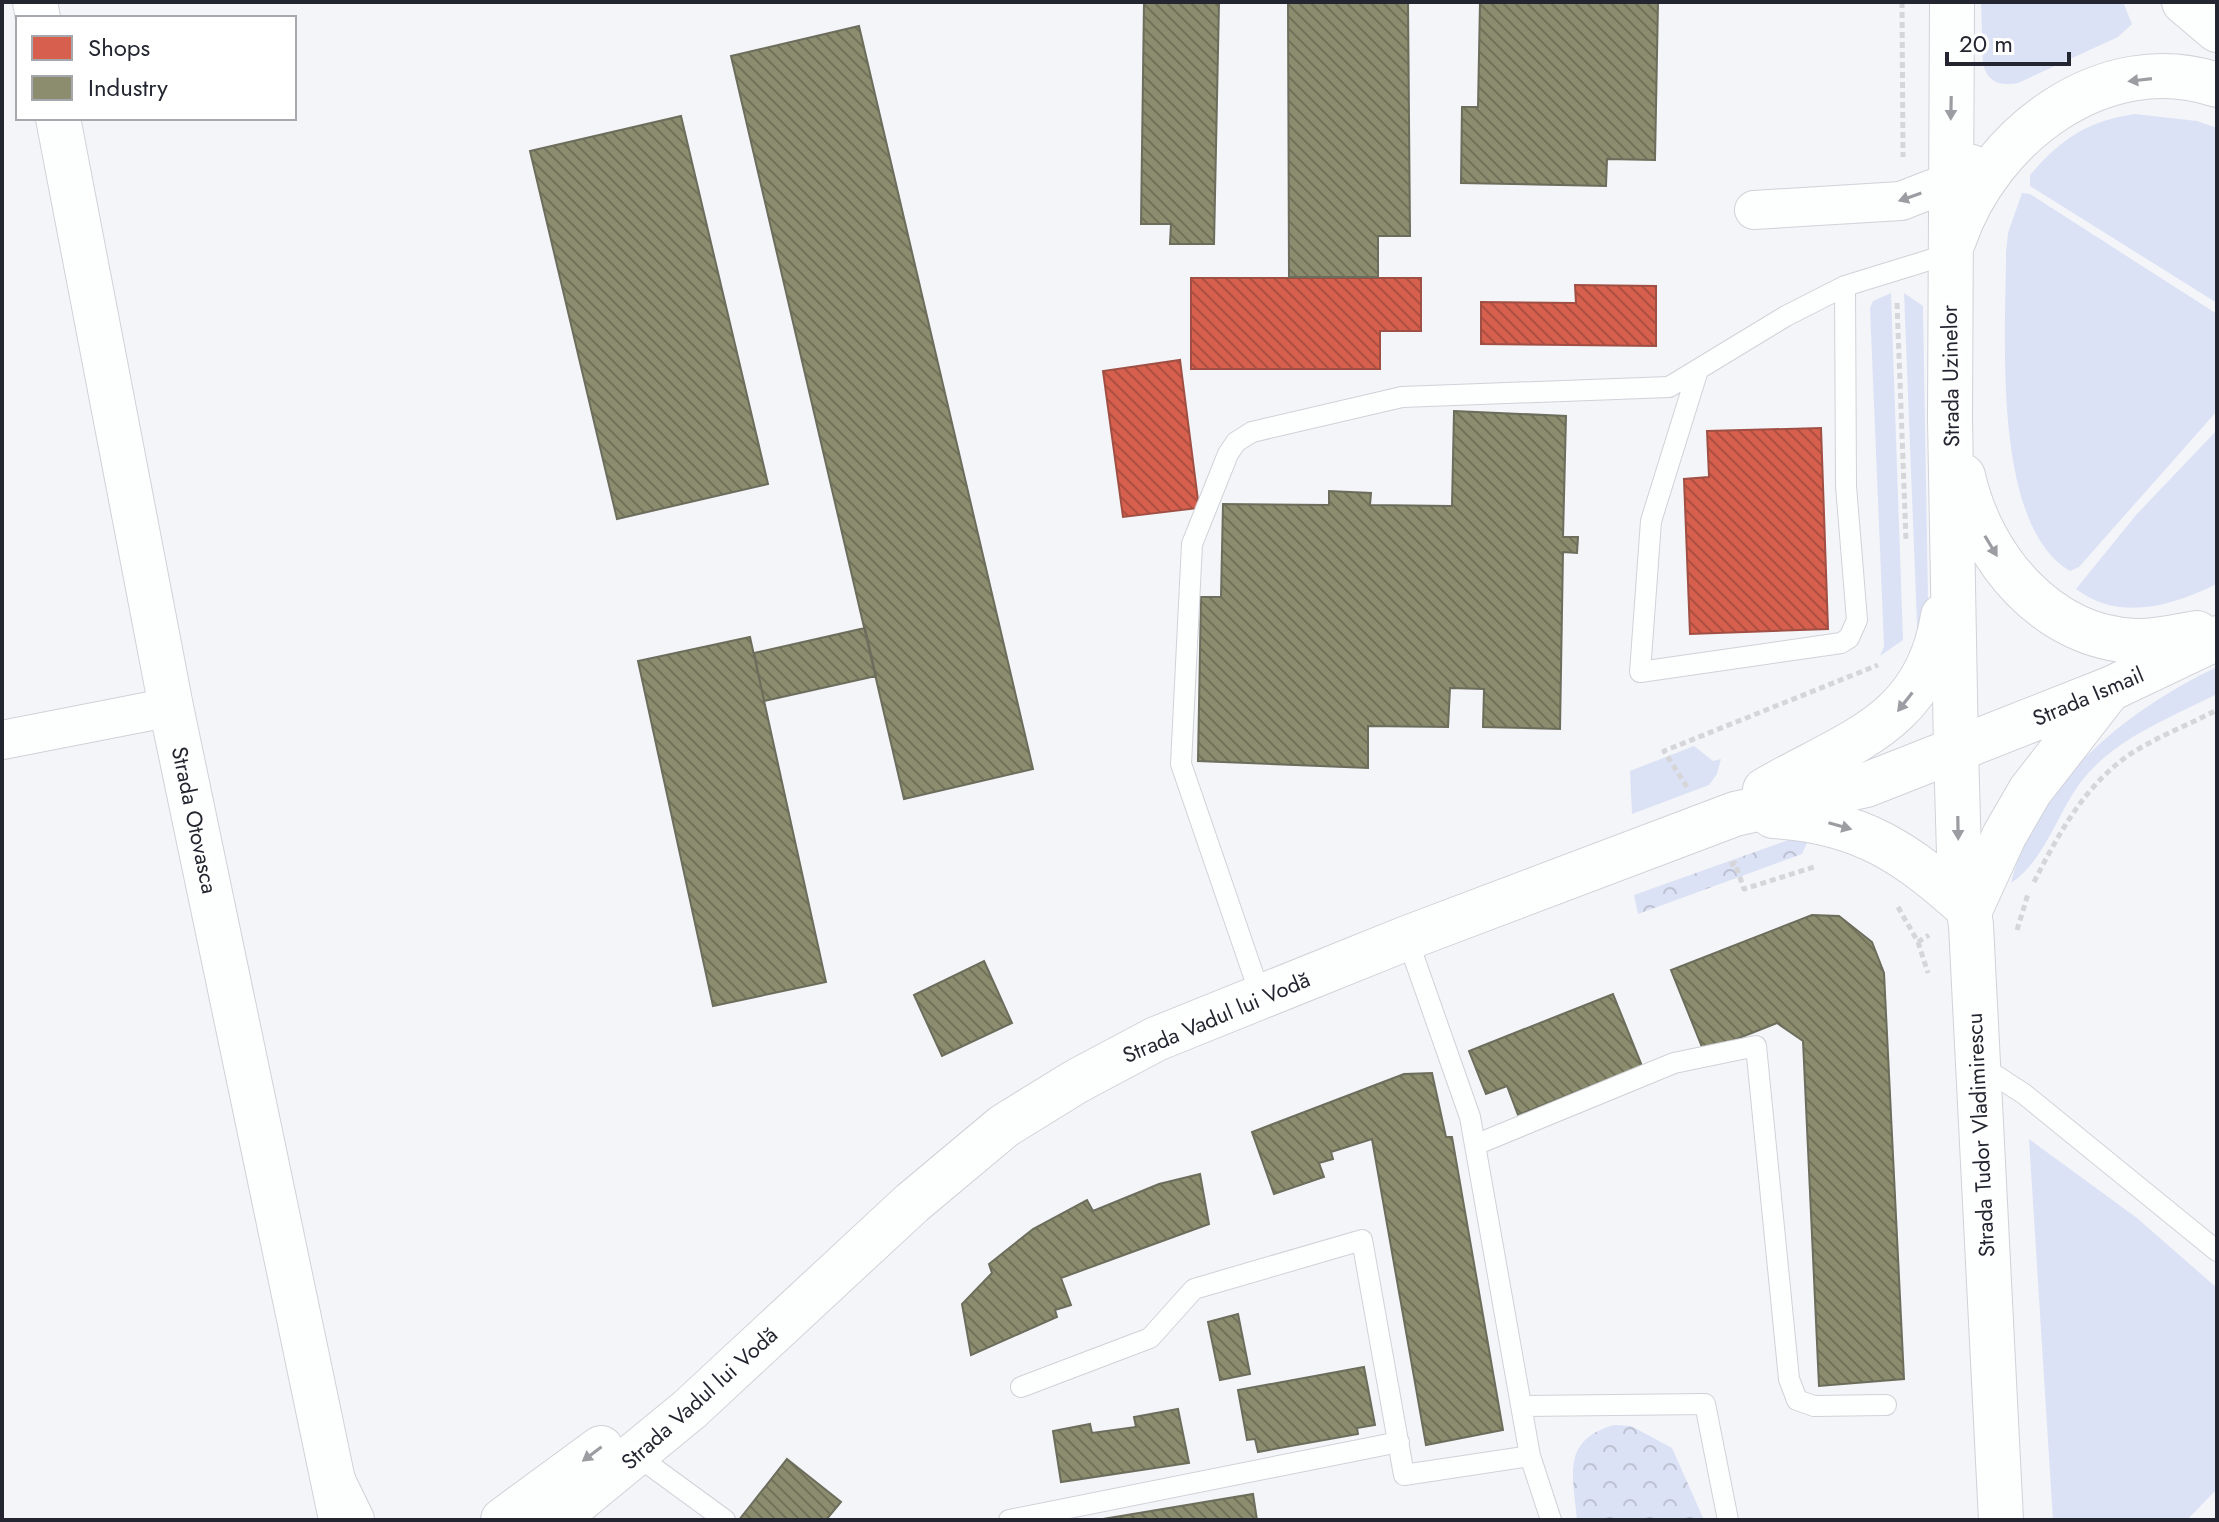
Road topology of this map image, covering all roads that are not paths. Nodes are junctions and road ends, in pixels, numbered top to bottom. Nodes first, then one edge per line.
1 (1952, 2) edge
2 (2184, 2) edge
3 (2217, 30) edge
4 (2217, 85) edge
5 (2071, 99) junction
6 (58, 120) edge
7 (1950, 182) junction
8 (1754, 210) dead end
9 (1949, 254) junction
10 (1845, 286) junction
11 (1698, 370) junction
12 (1950, 419) junction
13 (1953, 550) junction
14 (2217, 631) edge
15 (2217, 638) edge
16 (2110, 689) junction
17 (171, 707) junction
18 (2, 740) edge
19 (1956, 750) junction
20 (1721, 819) junction
21 (1955, 918) junction
22 (1407, 938) junction
23 (1261, 997) junction
24 (1976, 1063) junction
25 (1475, 1145) junction
26 (2217, 1251) edge
27 (834, 1274) junction
28 (1021, 1387) dead end
29 (1886, 1405) dead end
30 (1522, 1406) junction
31 (1399, 1442) junction
32 (636, 1455) junction
33 (1530, 1456) junction
34 (342, 1508) edge
35 (503, 1520) edge
36 (555, 1520) edge
37 (725, 1520) edge
38 (1009, 1520) edge
39 (1551, 1520) edge
40 (1728, 1520) edge
41 (2001, 1520) edge

1 -> 7 main road, Strada Uzinelor
2 - 3 main road
4 -> 5 main road
5 - 7 street
5 - 9 main road
6 - 17 main road, Strada Otovasca
7 -> 8 street
7 - 9 main road, Strada Uzinelor
9 - 10 lane
9 - 12 main road, Strada Uzinelor
10 - 11 lane
10 - 11 lane
11 - 23 lane
12 - 13 main road, Strada Uzinelor
12 -> 14 main road
13 - 19 main road, Strada Uzinelor
13 -> 20 main road
15 - 16 main road, Strada Ismail
16 - 19 main road, Strada Ismail
16 - 21 main road
17 - 18 street
17 - 34 main road, Strada Otovasca
19 - 20 main road, Strada Vadul lui Vodă
19 -> 21 main road, Strada Tudor Vladimirescu
20 -> 21 main road
20 - 22 main road, Strada Vadul lui Vodă
21 - 24 main road, Strada Tudor Vladimirescu
22 - 23 main road, Strada Vadul lui Vodă
22 - 25 lane
23 - 27 main road, Strada Vadul lui Vodă
24 - 26 lane
24 - 41 main road, Strada Tudor Vladimirescu
25 - 29 lane
25 - 30 lane
27 - 32 main road, Strada Vadul lui Vodă
27 -> 35 main road
28 - 31 lane
30 - 33 lane
30 - 40 lane
31 - 33 lane
31 - 38 lane
32 - 36 main road, Strada Vadul lui Vodă
32 - 37 lane
33 - 39 lane

